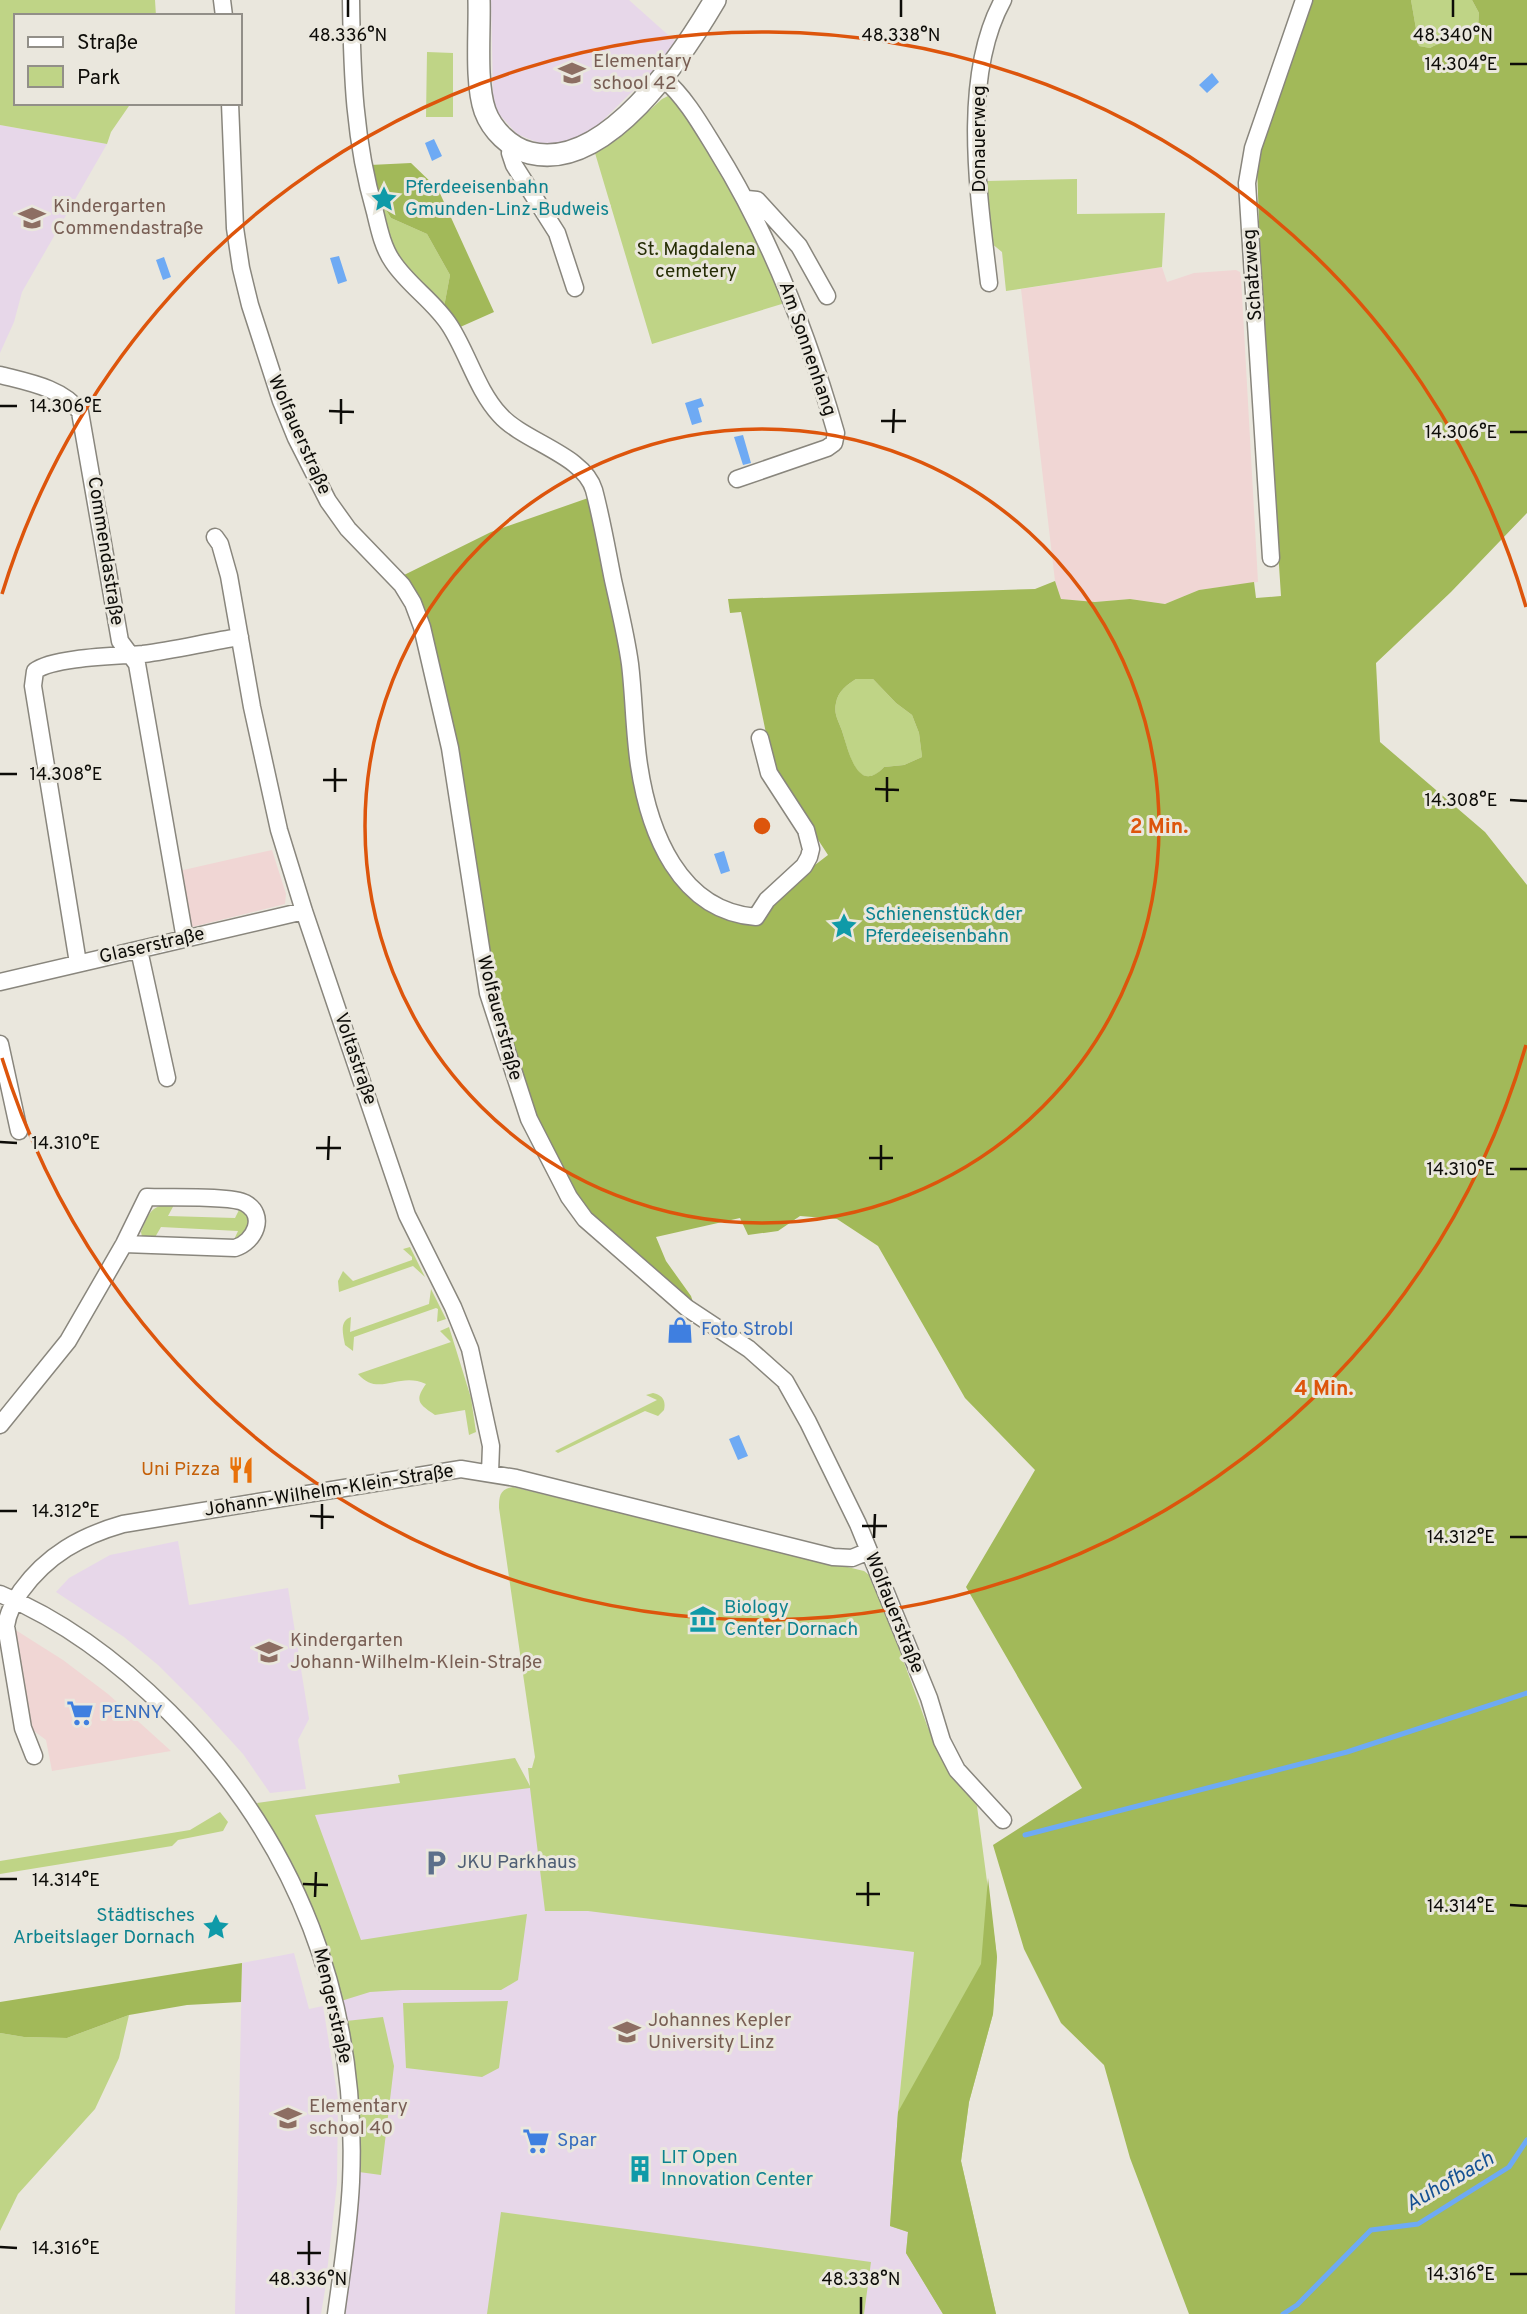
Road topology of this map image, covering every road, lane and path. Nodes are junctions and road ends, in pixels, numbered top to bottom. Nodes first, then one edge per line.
1 (351, 0) edge
2 (479, 0) edge
3 (715, 0) edge
4 (1003, 0) edge
5 (1304, 0) edge
6 (663, 78) junction
7 (230, 105) edge
8 (514, 146) junction
9 (747, 199) junction
10 (989, 283) dead end
11 (575, 288) dead end
12 (827, 296) dead end
13 (0, 375) edge
14 (737, 479) dead end
15 (215, 537) dead end
16 (1271, 558) dead end
17 (240, 637) junction
18 (130, 654) junction
19 (760, 738) dead end
20 (304, 911) junction
21 (185, 939) junction
22 (139, 950) junction
23 (78, 963) junction
24 (0, 982) edge
25 (0, 1045) edge
26 (167, 1078) dead end
27 (19, 1131) dead end
28 (124, 1244) junction
29 (0, 1425) edge
30 (491, 1473) junction
31 (869, 1551) junction
32 (8, 1597) edge
33 (34, 1756) dead end
34 (1003, 1820) dead end
35 (336, 2314) edge

1 - 19 street
2 - 8 street
3 - 6 street
4 - 10 street, Donauerweg
5 - 16 street, Schatzweg
6 - 8 street
6 - 9 street, Am Sonnenhang
7 - 31 street, Wolfauerstraße
8 - 11 street
9 - 12 street, Am Sonnenhang
9 - 14 street, Am Sonnenhang
13 - 18 street, Commendastraße
15 - 17 street, Voltastraße
17 - 18 street
17 - 20 street, Voltastraße
18 - 21 street, Commendastraße
18 - 23 street
20 - 21 street, Glaserstraße
20 - 30 street, Voltastraße
21 - 22 street, Glaserstraße
22 - 23 street, Glaserstraße
22 - 26 street
23 - 24 street, Glaserstraße
25 - 27 street
28 - 28 street
28 - 29 street
30 - 31 street, Johann-Wilhelm-Klein-Straße
30 - 32 street, Johann-Wilhelm-Klein-Straße
31 - 34 street, Wolfauerstraße
32 - 33 street, Johann-Wilhelm-Klein-Straße
32 - 35 street, Mengerstraße

